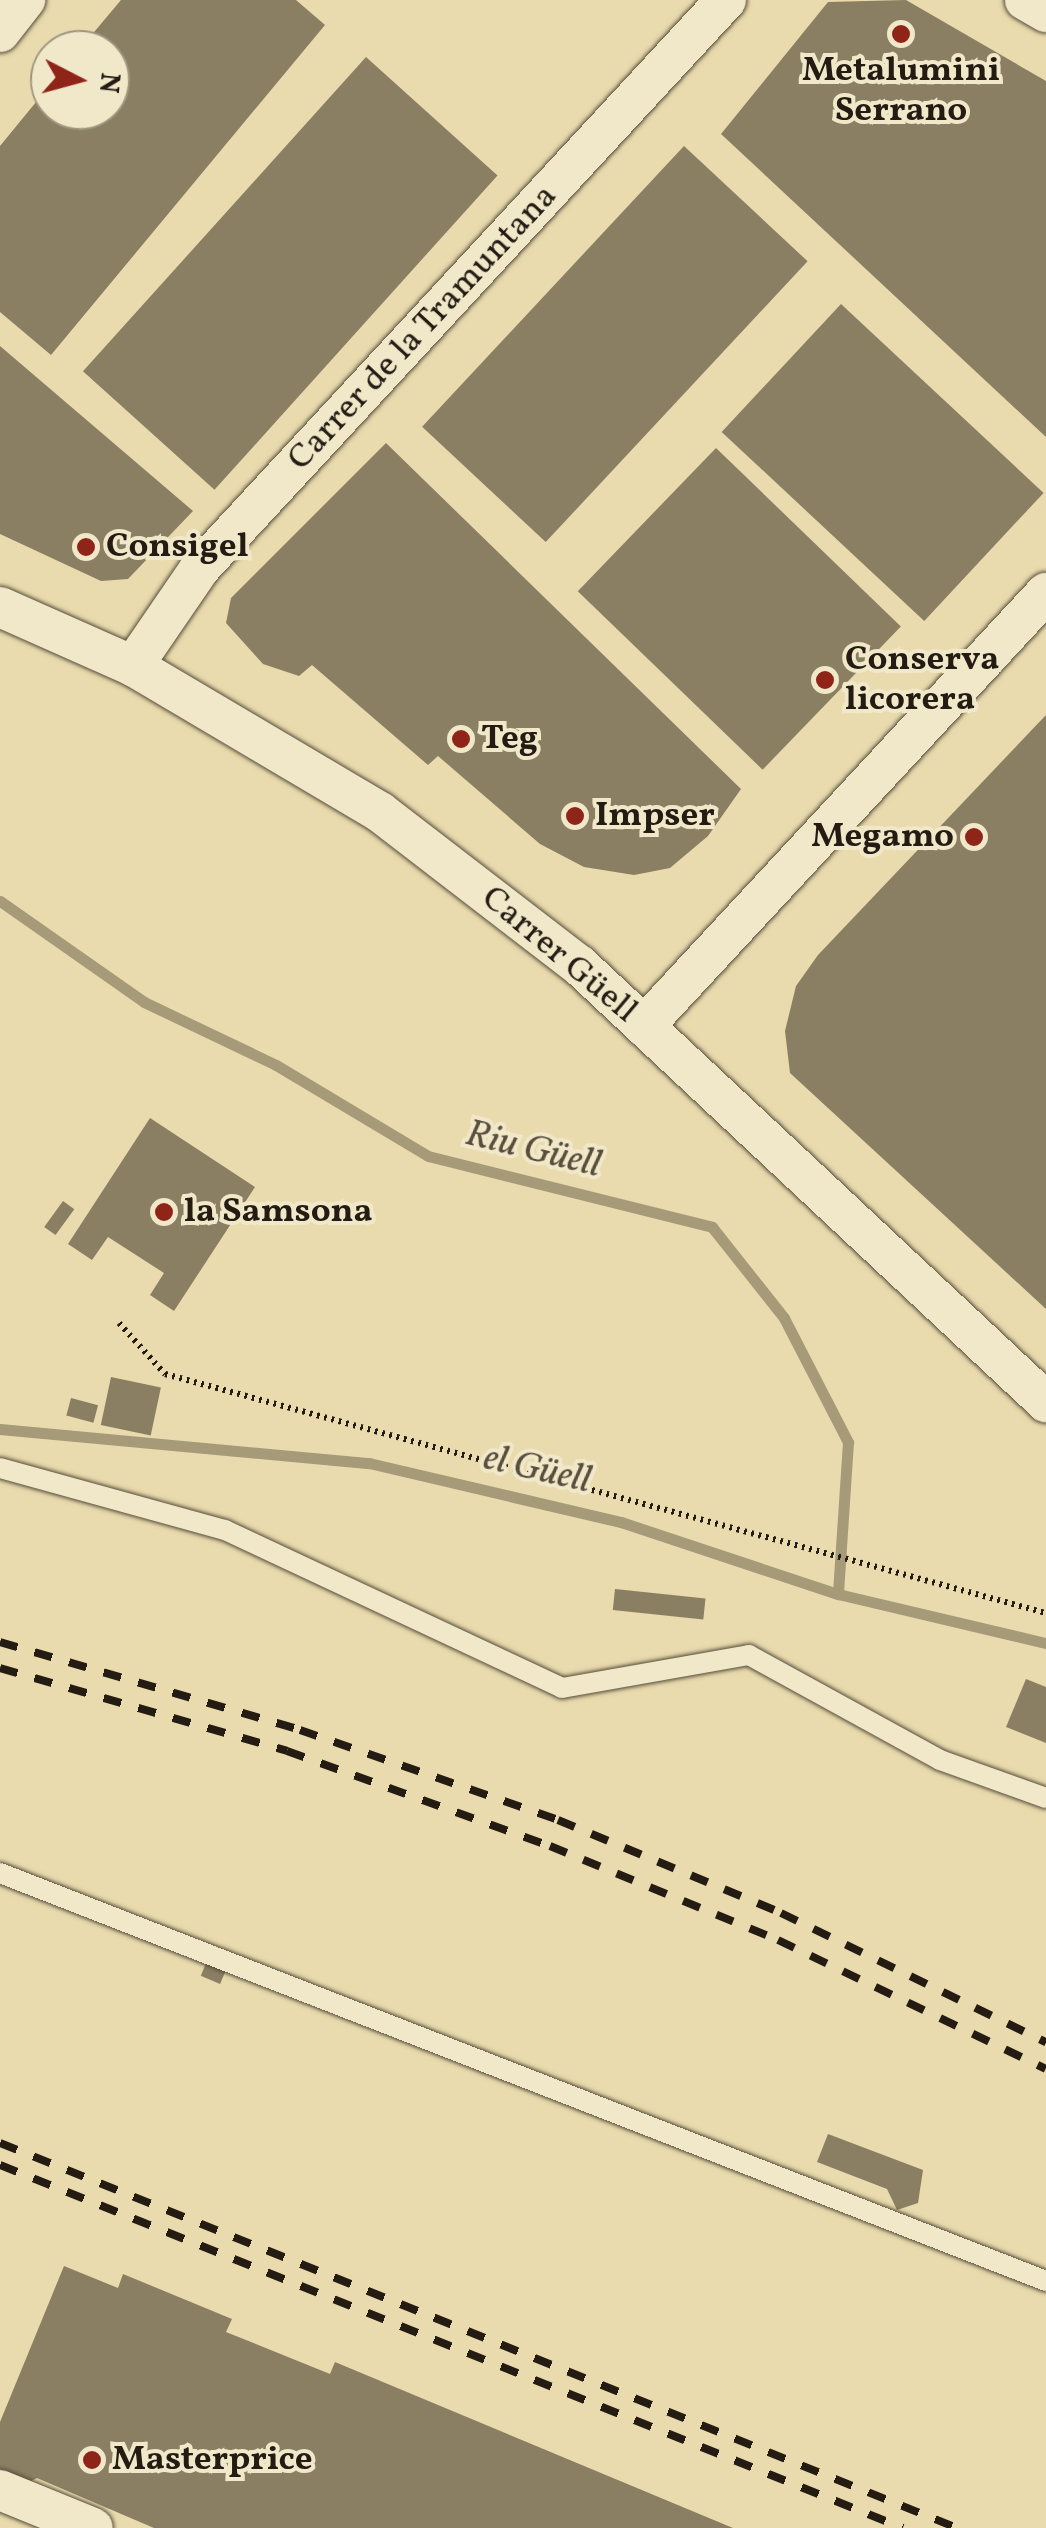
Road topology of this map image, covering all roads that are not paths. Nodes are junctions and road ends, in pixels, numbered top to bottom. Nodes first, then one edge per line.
1 (26, 0) edge
2 (726, 0) edge
3 (1025, 0) edge
4 (1046, 12) edge
5 (0, 32) edge
6 (1046, 593) edge
7 (0, 607) edge
8 (133, 666) junction
9 (644, 1026) junction
10 (1046, 1402) edge
11 (0, 1468) edge
12 (1046, 1798) edge
13 (0, 1873) edge
14 (1046, 2281) edge
15 (0, 2490) edge
16 (92, 2528) edge

1 - 5 street
2 - 8 street, Carrer de la Tramuntana
3 - 4 street
6 - 9 street
7 - 8 street, Carrer Güell
8 - 9 street, Carrer Güell
9 - 10 street, Carrer Güell
11 - 12 lane
13 - 14 lane
15 - 16 street

